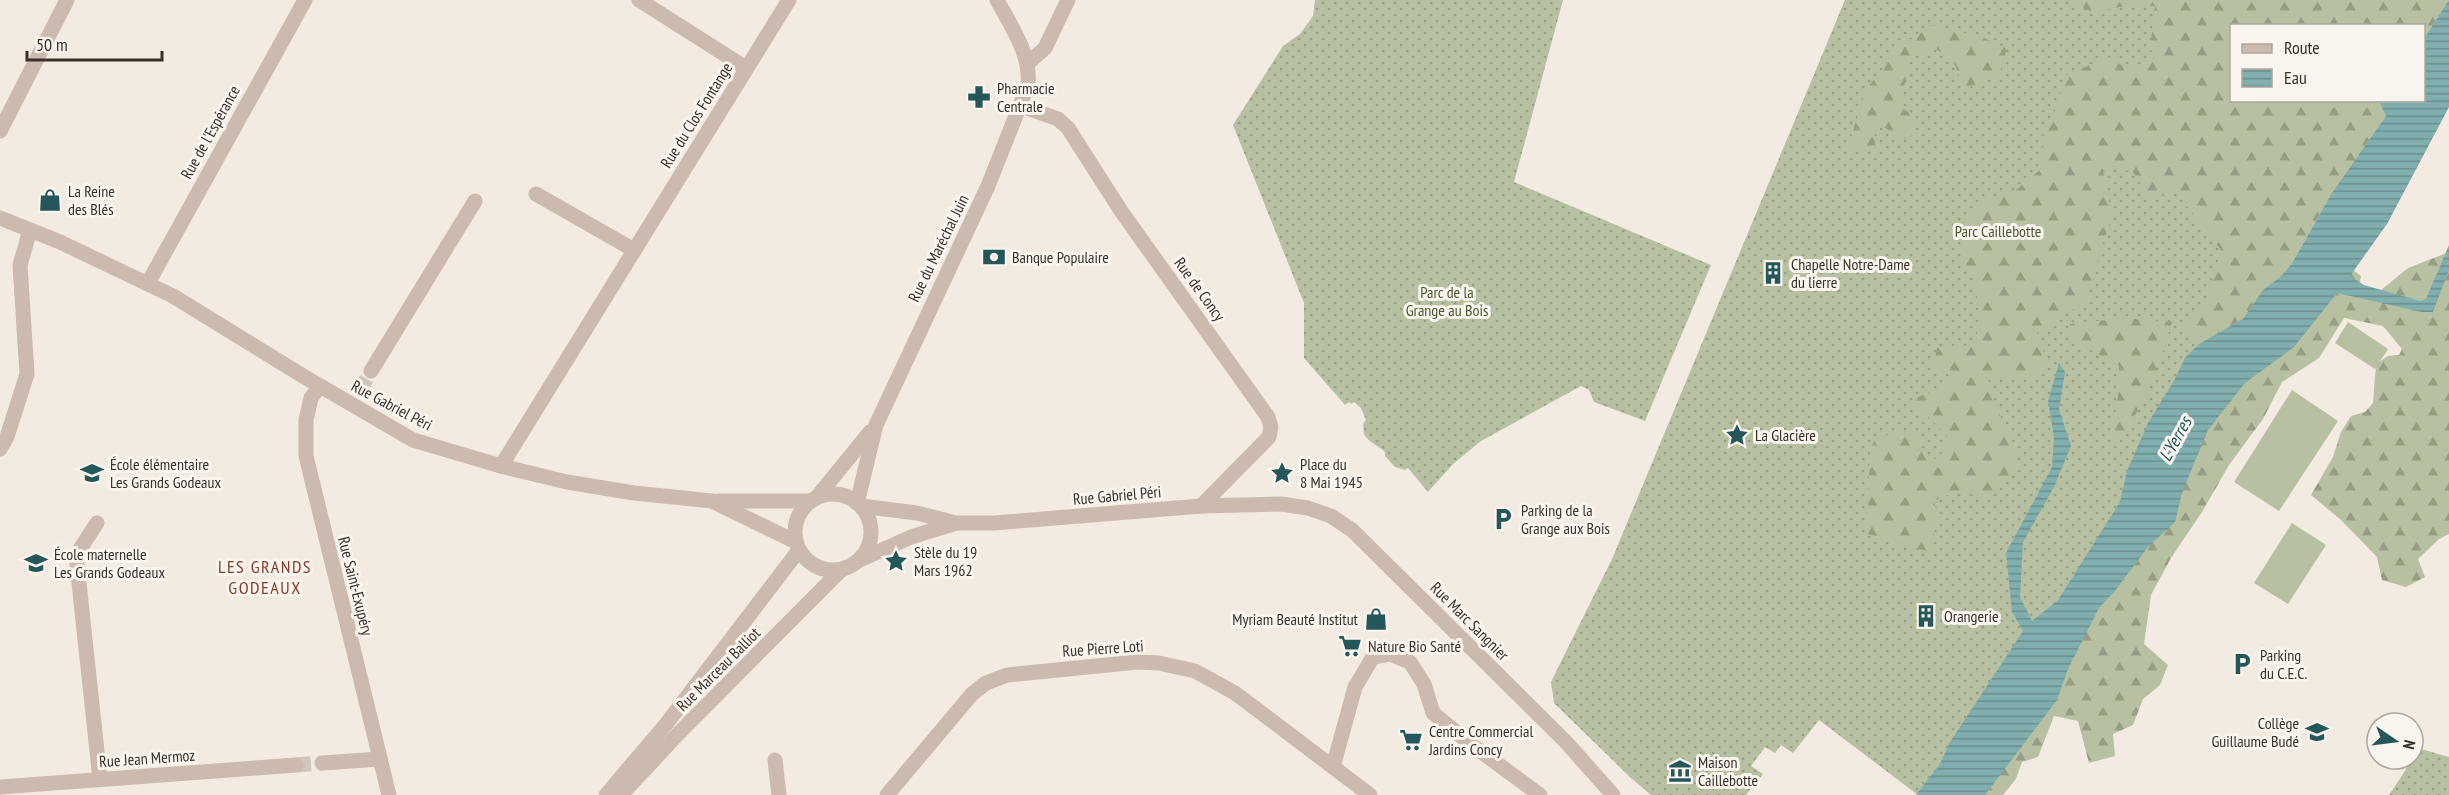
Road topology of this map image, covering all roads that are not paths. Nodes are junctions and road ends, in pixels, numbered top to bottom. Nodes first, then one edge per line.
1 (67, 0) edge
2 (305, 0) edge
3 (639, 0) edge
4 (789, 0) edge
5 (997, 0) edge
6 (1068, 0) edge
7 (1027, 64) junction
8 (746, 68) junction
9 (1021, 106) junction
10 (0, 131) edge
11 (536, 194) dead end
12 (475, 201) dead end
13 (0, 218) edge
14 (30, 230) junction
15 (634, 250) junction
16 (148, 283) junction
17 (371, 371) tunnel mouth
18 (320, 386) junction
19 (876, 425) junction
20 (0, 449) edge
21 (501, 466) junction
22 (814, 499) junction
23 (712, 501) junction
24 (859, 504) junction
25 (1281, 504) joint
26 (1201, 506) junction
27 (956, 523) junction
28 (97, 524) dead end
29 (797, 546) junction
30 (859, 560) junction
31 (841, 570) junction
32 (380, 759) junction
33 (775, 760) dead end
34 (322, 763) tunnel mouth
35 (296, 765) tunnel mouth
36 (1333, 767) junction
37 (100, 779) junction
38 (0, 787) edge
39 (389, 795) edge
40 (606, 795) edge
41 (621, 795) edge
42 (779, 795) edge
43 (886, 795) edge
44 (1370, 795) edge
45 (1540, 795) edge
46 (1613, 795) edge

1 - 10 street
2 - 16 street, Rue de l'Espérance
3 - 8 street
4 - 8 street, Rue du Clos Fontange
5 - 7 street
6 - 7 street
7 - 9 street, Rue du Maréchal Juin
8 - 15 street, Rue du Clos Fontange
9 - 19 street, Rue du Maréchal Juin
9 - 26 street, Rue de Concy
11 - 15 street
12 - 17 street
13 - 14 street, Rue Gabriel Péri
14 - 16 street, Rue Gabriel Péri
14 - 20 street
15 - 21 street, Rue du Clos Fontange
16 - 18 street, Rue Gabriel Péri
18 - 21 street, Rue Gabriel Péri
18 - 32 street, Rue Saint-Exupéry
19 - 22 street, Rue du Maréchal Juin
19 - 24 street, Rue du Maréchal Juin
21 - 23 street, Rue Gabriel Péri
22 - 23 street
22 - 24 street
22 - 29 street
23 - 29 street, Rue Gabriel Péri
24 - 27 street, Rue Gabriel Péri
24 - 30 street
25 - 26 street, Rue Gabriel Péri
25 - 46 street, Rue Marc Sangnier
26 - 27 street, Rue Gabriel Péri
27 - 30 street, Rue Gabriel Péri
28 - 37 street
29 - 31 street
29 - 40 street, Rue Marceau Balliot
30 - 31 street
31 - 41 street, Rue Marceau Balliot
32 - 34 street
32 - 39 street, Rue Saint-Exupéry
33 - 42 street
35 - 37 street, Rue Jean Mermoz
36 - 43 street, Rue Pierre Loti
36 - 44 street, Rue Pierre Loti
36 - 45 street
37 - 38 street, Rue Jean Mermoz

